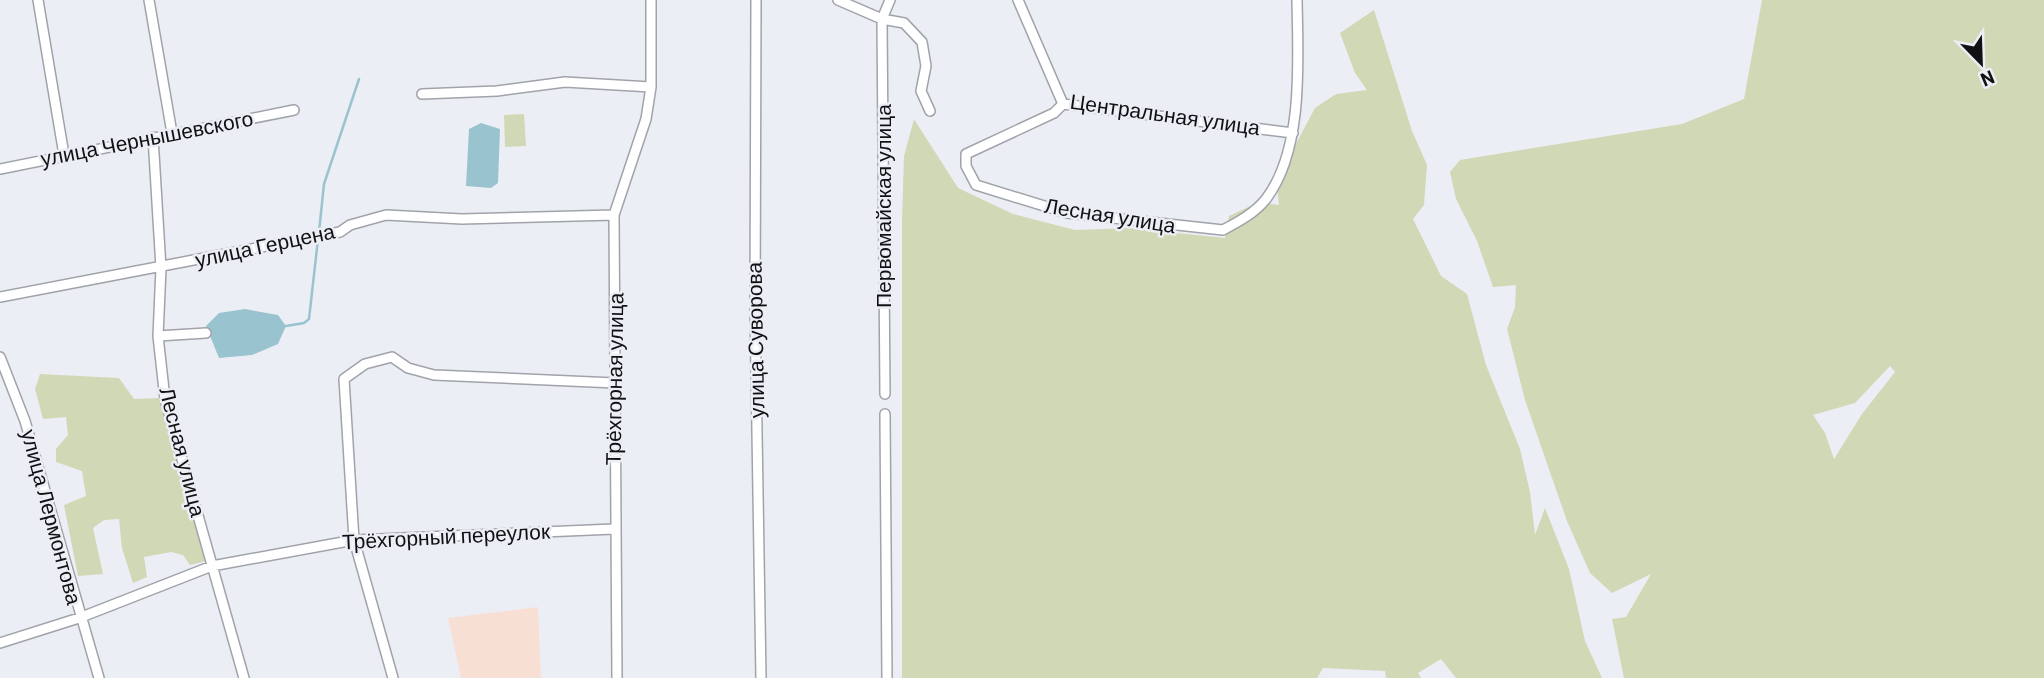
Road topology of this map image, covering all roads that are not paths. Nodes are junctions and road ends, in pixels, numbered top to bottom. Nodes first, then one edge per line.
1 (38, 0) edge
2 (149, 0) edge
3 (651, 0) edge
4 (838, 0) edge
5 (890, 0) edge
6 (1018, 0) edge
7 (1297, 0) edge
8 (756, 1) edge
9 (882, 19) junction
10 (651, 87) junction
11 (422, 94) dead end
12 (1063, 104) junction
13 (294, 110) dead end
14 (930, 111) dead end
15 (172, 133) junction
16 (1293, 133) junction
17 (153, 137) junction
18 (63, 149) dead end
19 (0, 169) edge
20 (614, 215) junction
21 (161, 268) junction
22 (0, 297) edge
23 (206, 333) dead end
24 (158, 337) junction
25 (0, 359) edge
26 (615, 383) junction
27 (885, 394) dead end
28 (885, 414) dead end
29 (614, 528) junction
30 (354, 540) junction
31 (212, 566) junction
32 (79, 618) junction
33 (0, 643) edge
34 (99, 678) edge
35 (244, 678) edge
36 (393, 678) edge
37 (617, 678) edge
38 (761, 678) edge
39 (887, 678) edge

1 - 18 street
2 - 15 street
3 - 10 street, Трёхгорная улица
4 - 9 street
5 - 9 street
6 - 12 street, Центральная улица
7 - 16 street
8 - 38 street, улица Суворова
9 - 14 street
9 - 27 street, Первомайская улица
10 - 11 street
10 - 20 street, Трёхгорная улица
12 - 16 street, Центральная улица
12 - 16 street, Лесная улица
13 - 15 street, улица Чернышевского
15 - 17 street, улица Чернышевского
17 - 19 street, улица Чернышевского
17 - 21 street, Лесная улица
20 - 21 street, улица Герцена
20 - 26 street, Трёхгорная улица
21 - 22 street, улица Герцена
21 - 24 street, Лесная улица
23 - 24 street
24 - 31 street, Лесная улица
25 - 32 street, улица Лермонтова
26 - 29 street, Трёхгорная улица
26 - 30 street
28 - 39 street
29 - 30 street, Трёхгорный переулок
29 - 37 street, Трёхгорная улица
30 - 31 street, Трёхгорный переулок
30 - 36 street
31 - 32 street, Трёхгорный переулок
31 - 35 street, Лесная улица
32 - 33 street, Трёхгорный переулок
32 - 34 street, улица Лермонтова

